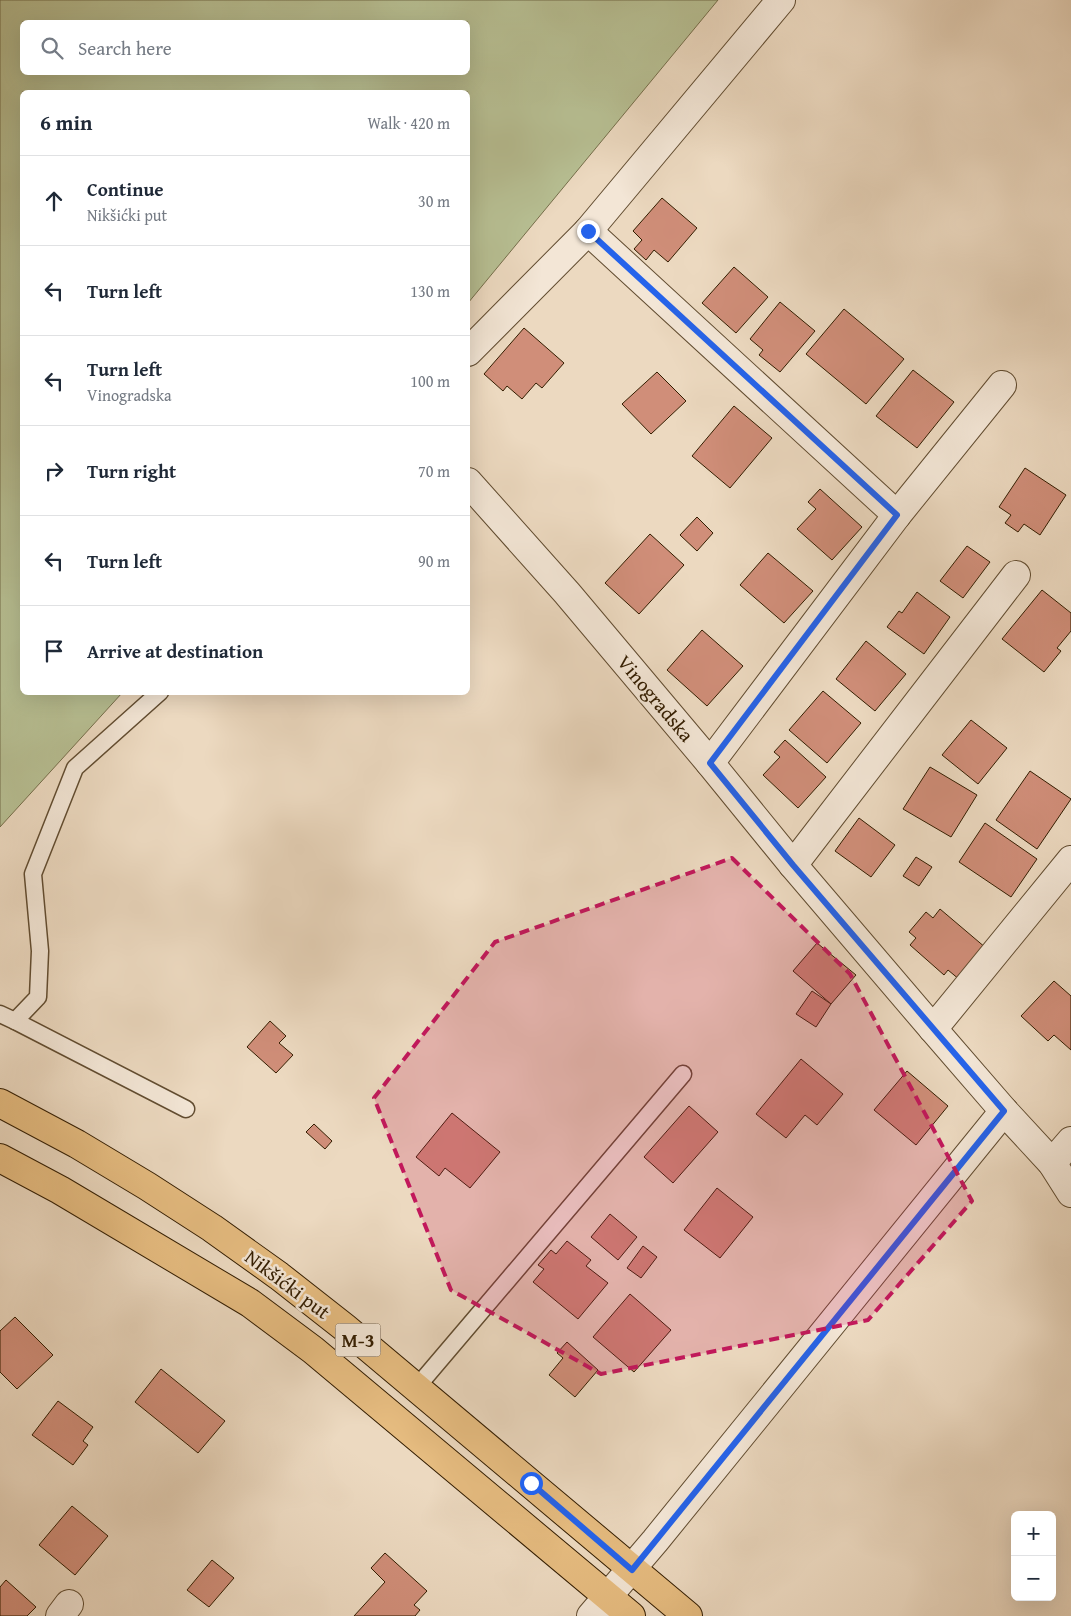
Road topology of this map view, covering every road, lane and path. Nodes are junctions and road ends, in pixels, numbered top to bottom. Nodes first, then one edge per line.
1 (781, 0) edge
2 (588, 231) junction
3 (470, 350) edge
4 (1002, 385) dead end
5 (470, 484) edge
6 (897, 515) junction
7 (1016, 575) dead end
8 (157, 695) edge
9 (710, 763) junction
10 (1071, 860) edge
11 (793, 865) junction
12 (0, 1014) edge
13 (16, 1022) junction
14 (933, 1029) junction
15 (682, 1074) dead end
16 (0, 1103) edge
17 (186, 1109) dead end
18 (1004, 1111) junction
19 (1071, 1142) edge
20 (0, 1158) edge
21 (1052, 1163) junction
22 (1071, 1193) edge
23 (416, 1388) junction
24 (632, 1570) junction
25 (599, 1606) edge
26 (631, 1616) edge
27 (688, 1616) edge

1 - 2 street
2 - 3 street
2 - 6 street
4 - 6 street
5 - 9 street, Vinogradska
6 - 9 street
7 - 11 street
8 - 13 lane
9 - 11 street, Vinogradska
10 - 14 street
11 - 14 street, Vinogradska
12 - 13 lane
13 - 17 lane
14 - 18 street, Vinogradska
15 - 23 lane
16 - 23 main road, Nikšićki put / M-3
18 - 21 street, Vinogradska
18 - 24 street
19 - 21 street
20 - 25 main road
21 - 22 street, Vinogradska
23 - 24 main road, Nikšićki put / M-3
24 - 25 street
24 - 27 main road, Nikšićki put / M-3
25 - 26 main road

